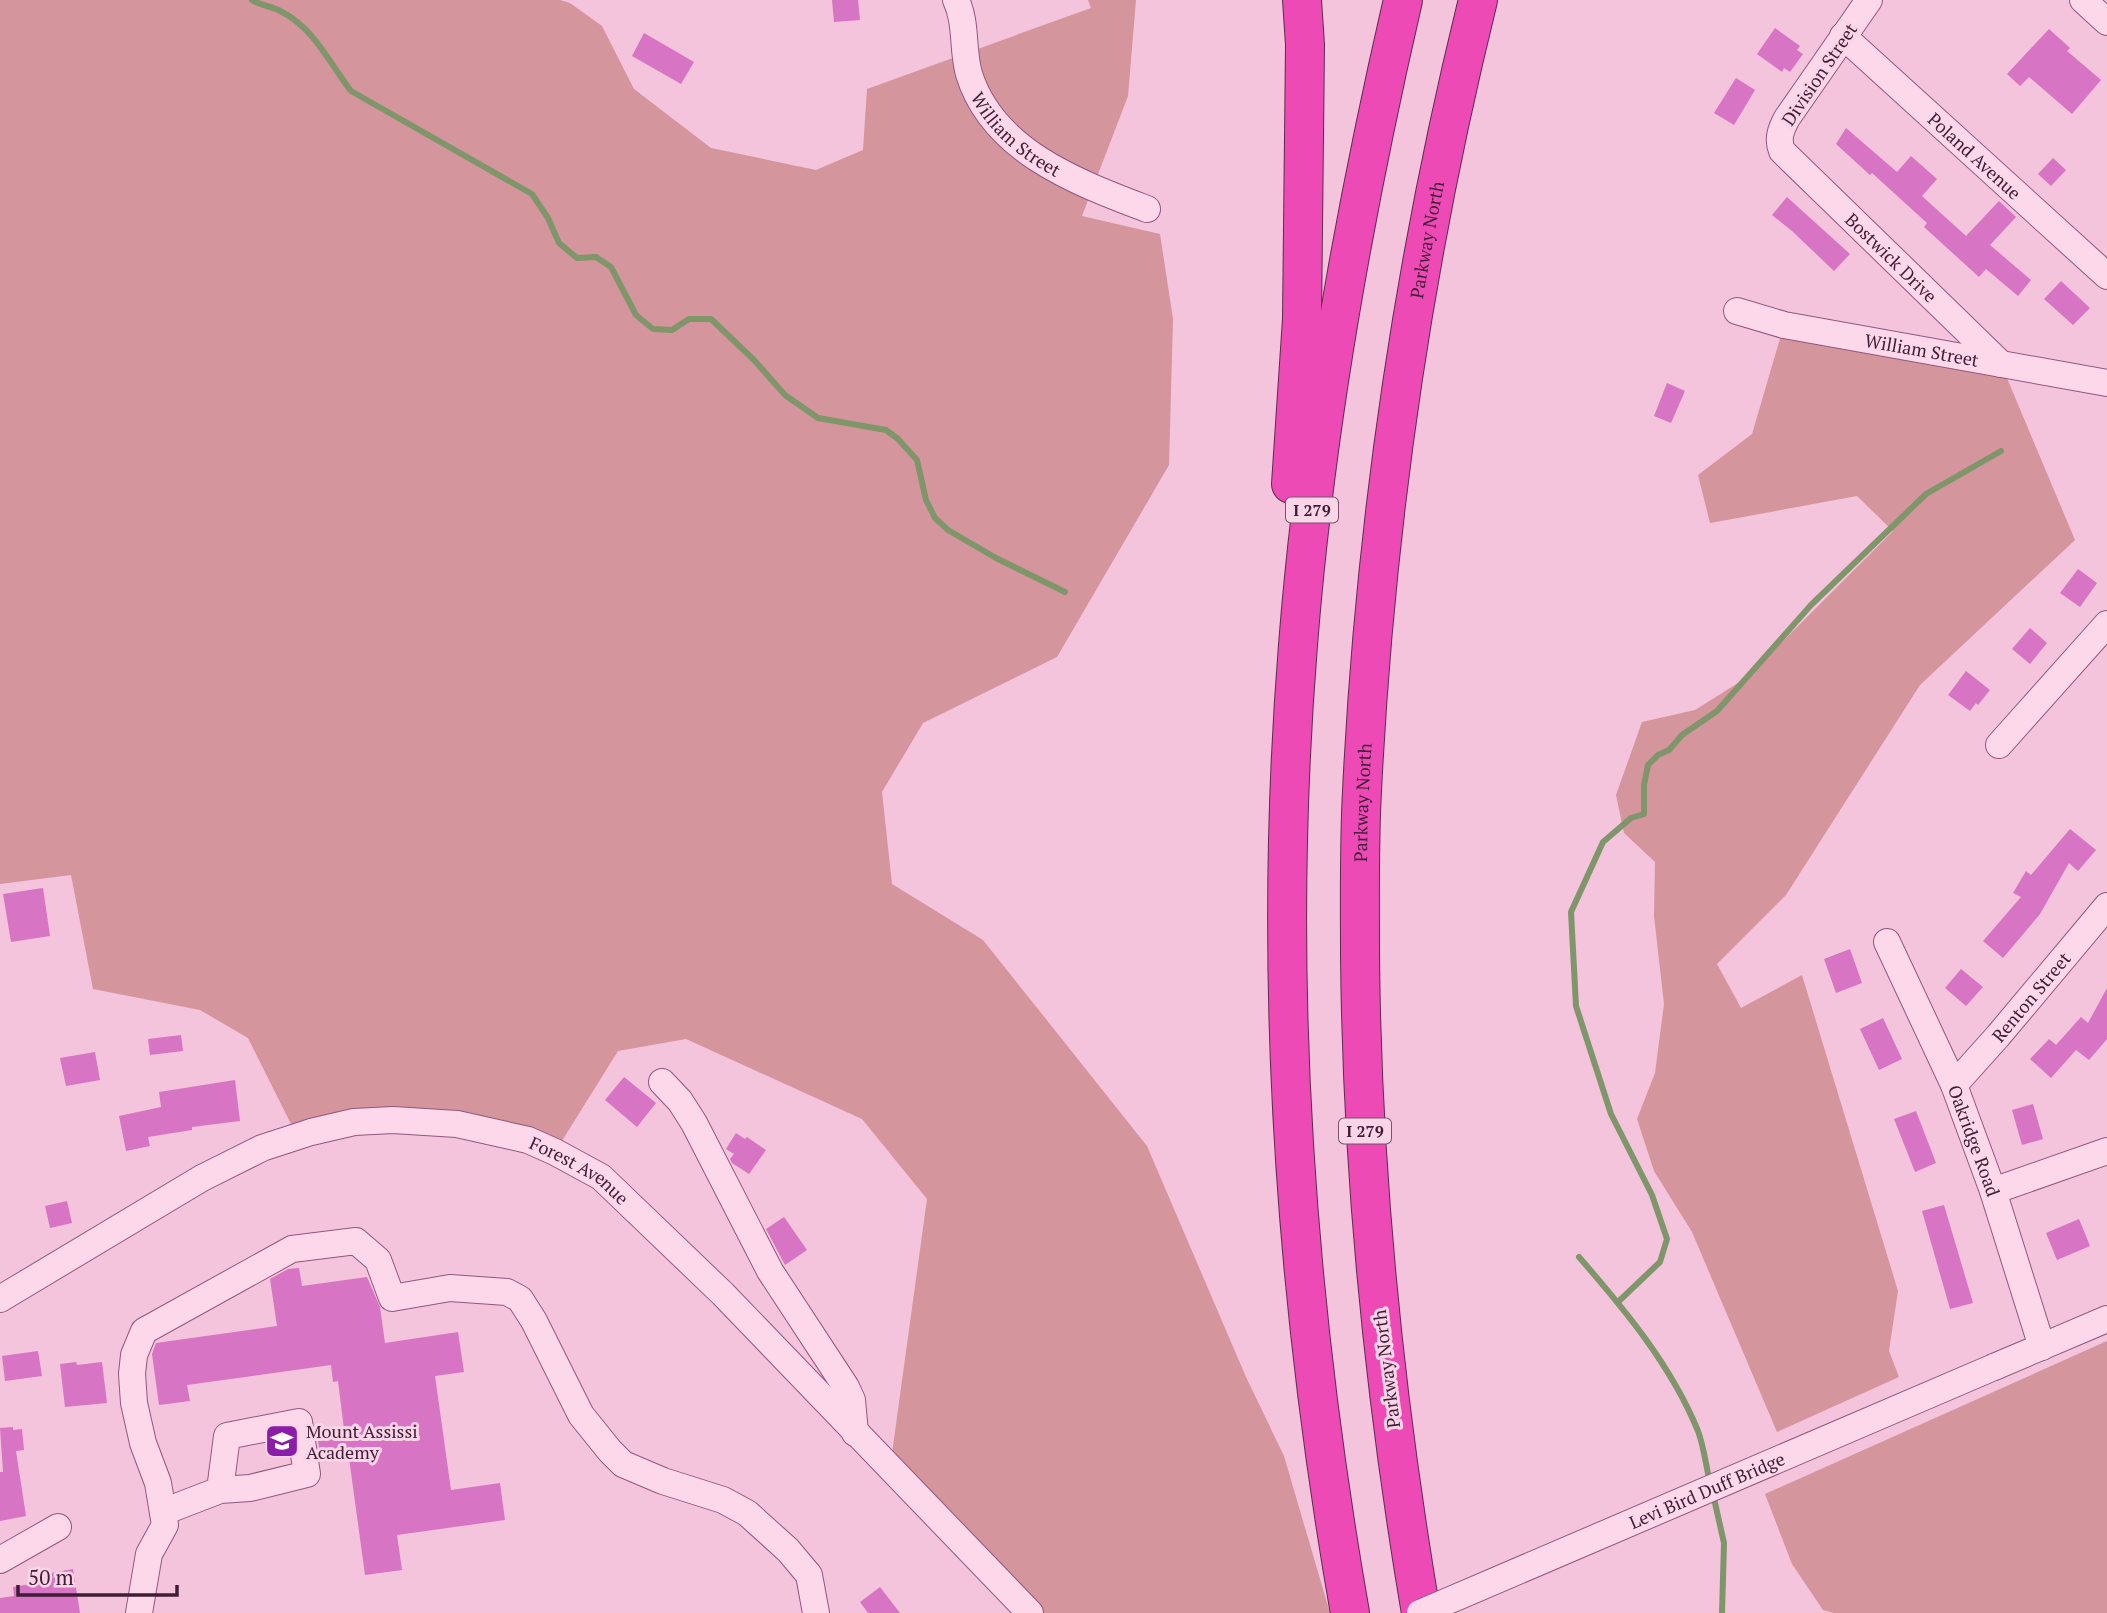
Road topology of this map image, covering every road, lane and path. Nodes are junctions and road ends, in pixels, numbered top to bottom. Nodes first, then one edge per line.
1 (956, 0) edge
2 (1302, 0) edge
3 (1403, 0) edge
4 (1478, 0) edge
5 (1503, 0) edge
6 (1870, 0) edge
7 (2082, 0) edge
8 (2107, 22) edge
9 (1843, 36) junction
10 (1782, 151) joint
11 (1147, 209) dead end
12 (2107, 276) edge
13 (1414, 302) junction
14 (1737, 311) dead end
15 (2001, 363) junction
16 (2107, 383) edge
17 (2107, 624) edge
18 (1999, 745) dead end
19 (2107, 906) edge
20 (1887, 942) dead end
21 (1290, 1028) junction
22 (662, 1082) dead end
23 (1954, 1085) junction
24 (2107, 1151) edge
25 (1993, 1191) junction
26 (0, 1299) edge
27 (2107, 1319) edge
28 (2042, 1347) junction
29 (855, 1433) junction
30 (220, 1490) dead end
31 (163, 1513) junction
32 (58, 1527) dead end
33 (0, 1560) edge
34 (139, 1613) edge
35 (816, 1613) edge
36 (1030, 1613) edge
37 (1350, 1613) edge
38 (1420, 1613) edge

1 - 11 street, William Street
2 - 21 highway
3 - 21 highway, I 279
4 - 13 highway, Parkway North / I 279
5 - 13 highway
6 - 9 street, Division Street
7 - 8 street
9 - 10 street, Division Street
9 - 12 street, Poland Avenue
10 - 15 street, Bostwick Drive
13 - 38 highway, Parkway North / I 279
14 - 15 street, William Street
15 - 16 street, William Street
17 - 18 street
19 - 23 street, Renton Street
20 - 23 street, Oakridge Road
21 - 37 highway, I 279
22 - 29 street
23 - 25 street, Oakridge Road
24 - 25 street
25 - 28 street, Oakridge Road
26 - 29 street, Forest Avenue
27 - 28 street, Levi Bird Duff Bridge
28 - 38 street, Levi Bird Duff Bridge, bridge
29 - 36 street, Forest Avenue
30 - 31 street
31 - 34 street
31 - 35 street
32 - 33 street

